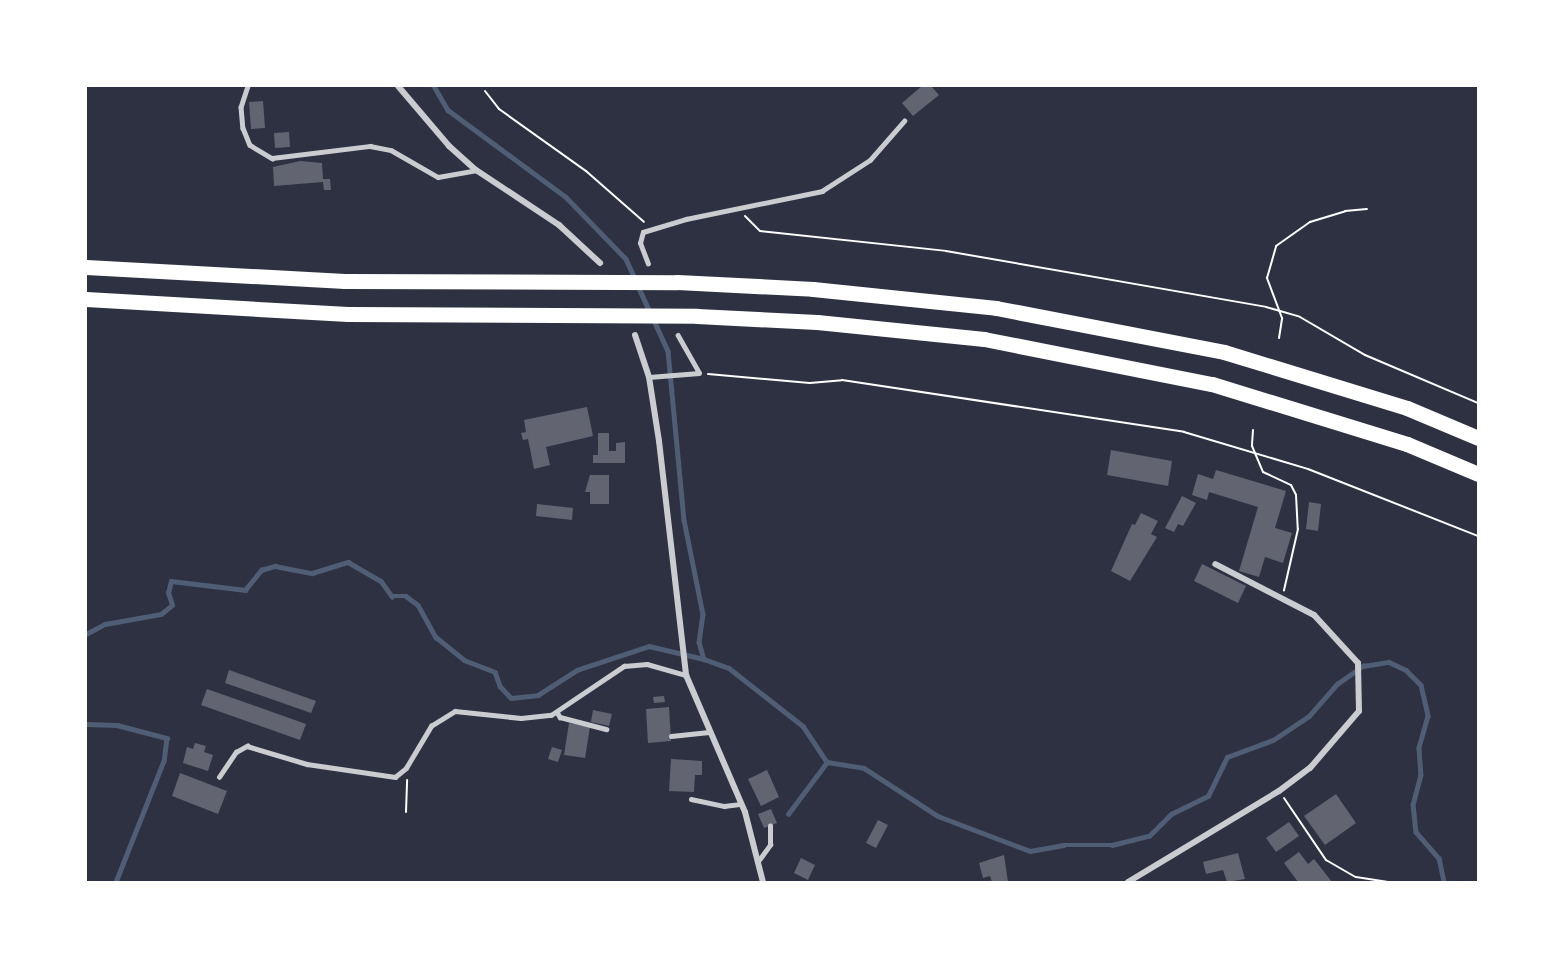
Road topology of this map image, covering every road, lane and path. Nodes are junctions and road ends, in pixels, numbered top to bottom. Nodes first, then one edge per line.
1 (248, 86) edge
2 (398, 86) edge
3 (484, 91) dead end
4 (904, 121) dead end
5 (476, 170) junction
6 (743, 209) junction
7 (1367, 209) dead end
8 (651, 228) junction
9 (600, 263) dead end
10 (648, 264) dead end
11 (86, 267) edge
12 (86, 299) edge
13 (1276, 310) junction
14 (635, 335) dead end
15 (678, 336) dead end
16 (1279, 338) dead end
17 (699, 373) junction
18 (651, 376) junction
19 (1479, 404) edge
20 (1253, 430) dead end
21 (1479, 438) edge
22 (1253, 450) junction
23 (1479, 474) edge
24 (1479, 536) edge
25 (1215, 564) dead end
26 (1282, 596) junction
27 (686, 675) junction
28 (557, 712) junction
29 (606, 729) dead end
30 (710, 732) junction
31 (671, 736) dead end
32 (406, 768) junction
33 (219, 777) dead end
34 (1279, 791) junction
35 (691, 799) dead end
36 (741, 804) junction
37 (406, 812) dead end
38 (770, 826) dead end
39 (759, 860) junction
40 (763, 882) edge
41 (1128, 882) edge
42 (1387, 882) edge

1 - 5 lane
2 - 5 street
3 - 8 path
4 - 6 lane
5 - 9 street
6 - 8 lane
6 - 13 path
7 - 13 path
8 - 10 lane
11 - 21 highway
12 - 23 highway
13 - 16 path
13 - 19 path
14 - 18 street
15 - 17 lane
17 - 18 lane
17 - 22 path
18 - 27 street
20 - 22 path
22 - 24 path
22 - 26 path
25 - 26 street
26 - 34 street
27 - 28 lane
27 - 30 street
28 - 29 lane
28 - 32 lane
30 - 31 lane
30 - 36 street
32 - 33 lane
32 - 37 path
34 - 41 street
34 - 42 path
35 - 36 lane
36 - 39 street
38 - 39 lane
39 - 40 street

